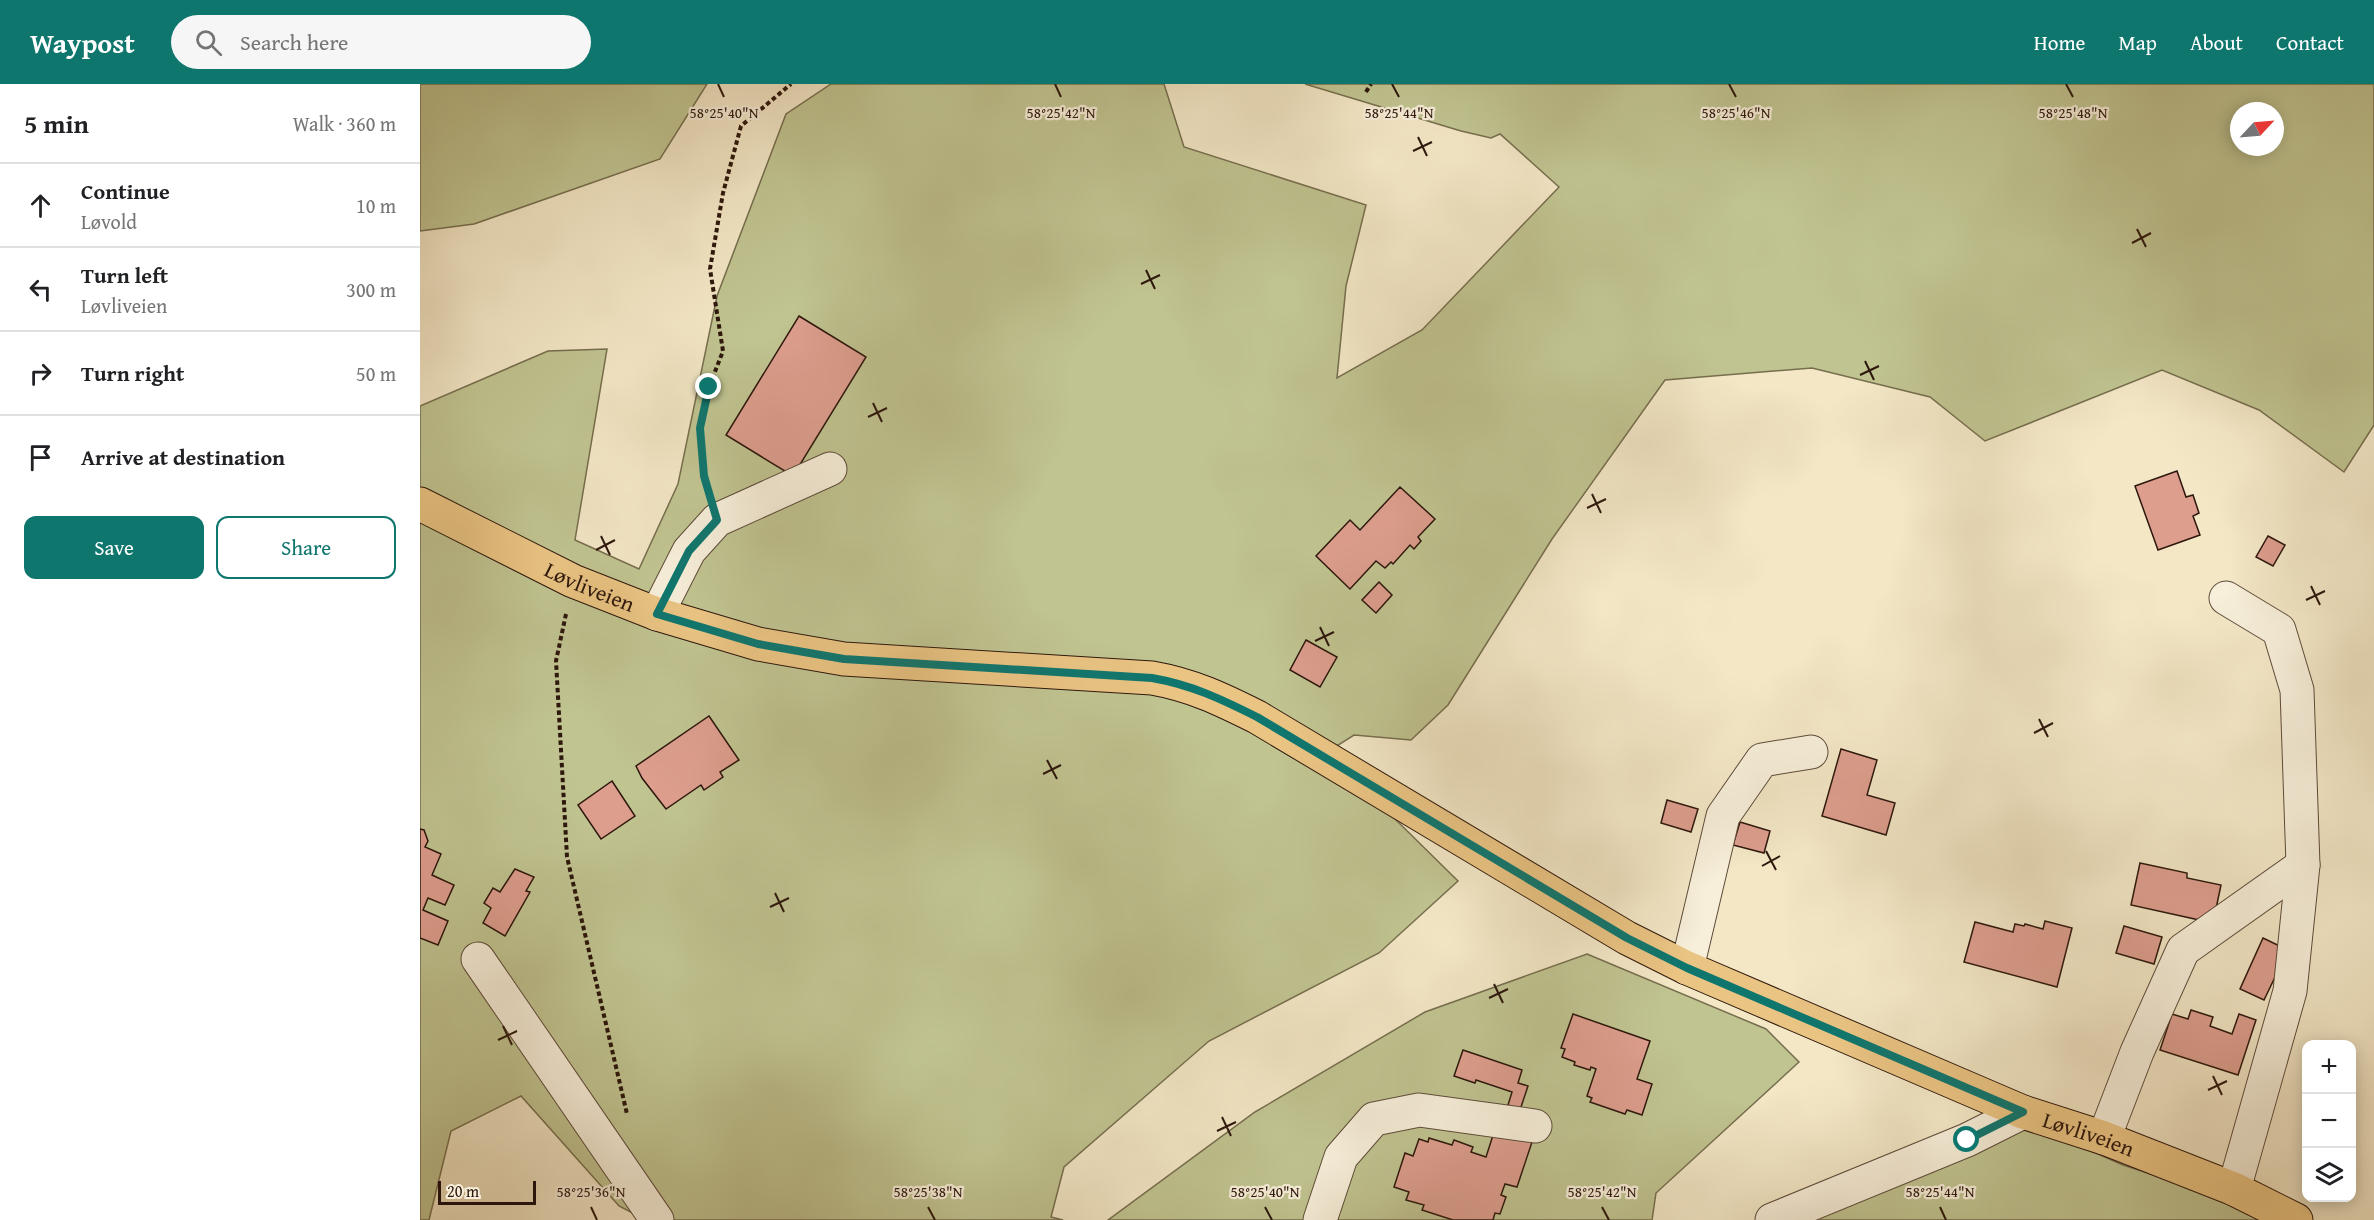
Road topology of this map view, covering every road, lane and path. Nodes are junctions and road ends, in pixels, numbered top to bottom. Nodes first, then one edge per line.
1 (791, 84) edge
2 (1371, 84) edge
3 (1366, 92) dead end
4 (830, 469) dead end
5 (423, 507) edge
6 (717, 520) junction
7 (573, 581) junction
8 (2226, 598) dead end
9 (657, 614) junction
10 (1811, 752) dead end
11 (2303, 865) junction
12 (478, 959) dead end
13 (1687, 968) junction
14 (2023, 1112) junction
15 (628, 1120) dead end
16 (1535, 1126) dead end
17 (2104, 1138) junction
18 (2234, 1189) junction
19 (657, 1220) edge
20 (1320, 1220) edge
21 (1772, 1220) edge
22 (2296, 1220) edge

1 - 6 path
2 - 3 path
4 - 6 street
5 - 7 main road, Løvliveien
6 - 9 street
7 - 9 main road, Løvliveien
7 - 15 path
8 - 11 street
9 - 13 main road, Løvliveien
10 - 13 street
11 - 17 street
11 - 18 street
12 - 19 street
13 - 14 main road, Løvliveien
14 - 17 main road, Løvliveien
14 - 21 street
16 - 20 street
17 - 18 main road, Løvliveien
18 - 22 main road, Løvliveien

